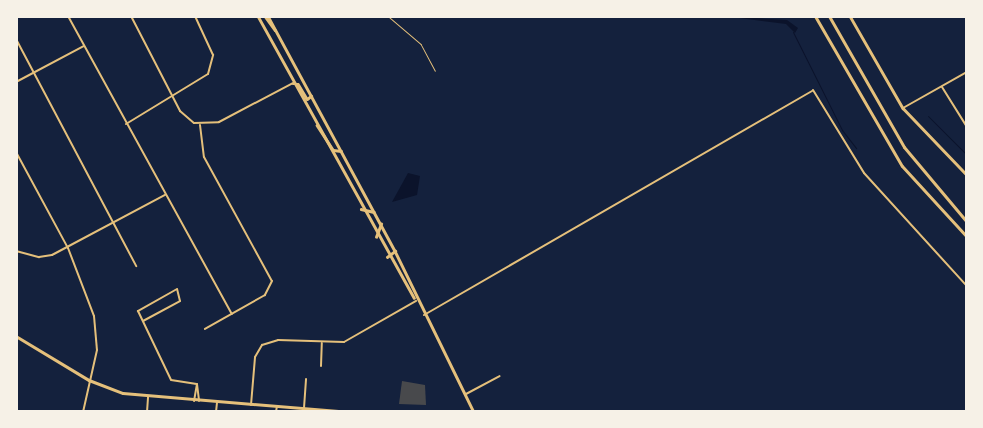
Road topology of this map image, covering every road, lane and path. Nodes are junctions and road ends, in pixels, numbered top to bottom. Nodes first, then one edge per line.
1 (68, 16) edge
2 (131, 16) edge
3 (195, 16) edge
4 (267, 16) edge
5 (388, 16) edge
6 (816, 16) edge
7 (829, 16) edge
8 (850, 16) edge
9 (258, 17) edge
10 (16, 39) edge
11 (84, 46) junction
12 (435, 70) dead end
13 (34, 72) junction
14 (967, 72) edge
15 (16, 82) edge
16 (293, 84) junction
17 (942, 87) junction
18 (311, 94) junction
19 (175, 97) junction
20 (903, 108) junction
21 (313, 120) junction
22 (126, 124) junction
23 (200, 125) junction
24 (967, 127) edge
25 (341, 151) junction
26 (16, 152) edge
27 (967, 175) edge
28 (165, 195) junction
29 (361, 209) junction
30 (375, 213) junction
31 (116, 222) junction
32 (967, 222) edge
33 (381, 224) junction
34 (376, 236) junction
35 (967, 237) edge
36 (68, 248) junction
37 (16, 250) edge
38 (394, 251) junction
39 (387, 257) junction
40 (136, 266) dead end
41 (967, 286) edge
42 (416, 301) junction
43 (232, 314) junction
44 (424, 315) junction
45 (143, 321) junction
46 (205, 329) dead end
47 (16, 336) edge
48 (322, 343) junction
49 (321, 366) dead end
50 (500, 376) dead end
51 (306, 379) dead end
52 (89, 380) junction
53 (197, 384) junction
54 (466, 394) junction
55 (148, 397) junction
56 (194, 401) junction
57 (199, 401) junction
58 (217, 402) junction
59 (251, 405) junction
60 (277, 406) junction
61 (304, 408) junction
62 (83, 412) edge
63 (147, 412) edge
64 (216, 412) edge
65 (276, 412) edge
66 (347, 412) edge
67 (474, 412) edge

1 - 11 street
2 - 19 street
3 - 19 street
4 - 18 main road
5 - 12 lane
6 - 35 highway
7 - 32 highway
8 - 20 main road
9 - 16 main road
10 - 13 street
11 - 13 street
11 - 22 street
13 - 15 street
13 - 31 street
14 - 17 street
16 - 18 main road
16 - 21 main road
16 - 23 street
17 - 20 street
17 - 24 street
18 - 25 main road
19 - 22 street
19 - 23 street
20 - 27 main road
21 - 25 main road
21 - 29 main road
22 - 28 street
23 - 43 street
25 - 30 main road
26 - 36 street
28 - 31 street
28 - 43 street
29 - 30 main road
29 - 34 main road
30 - 33 main road
31 - 36 street
31 - 40 street
33 - 34 main road
33 - 38 main road
34 - 39 main road
36 - 37 street
36 - 52 street
38 - 39 main road
38 - 42 main road
39 - 42 main road
41 - 44 street
42 - 44 main road
42 - 48 street
43 - 46 street
44 - 54 main road
45 - 45 street
45 - 53 street
47 - 52 main road
48 - 49 street
48 - 59 street
50 - 54 street
51 - 61 street
52 - 55 main road
52 - 62 street
53 - 56 street
53 - 57 street
54 - 67 main road
55 - 56 main road
55 - 63 street
56 - 57 main road
57 - 58 main road
58 - 59 main road
58 - 64 street
59 - 60 main road
60 - 61 main road
60 - 65 street
61 - 66 main road

